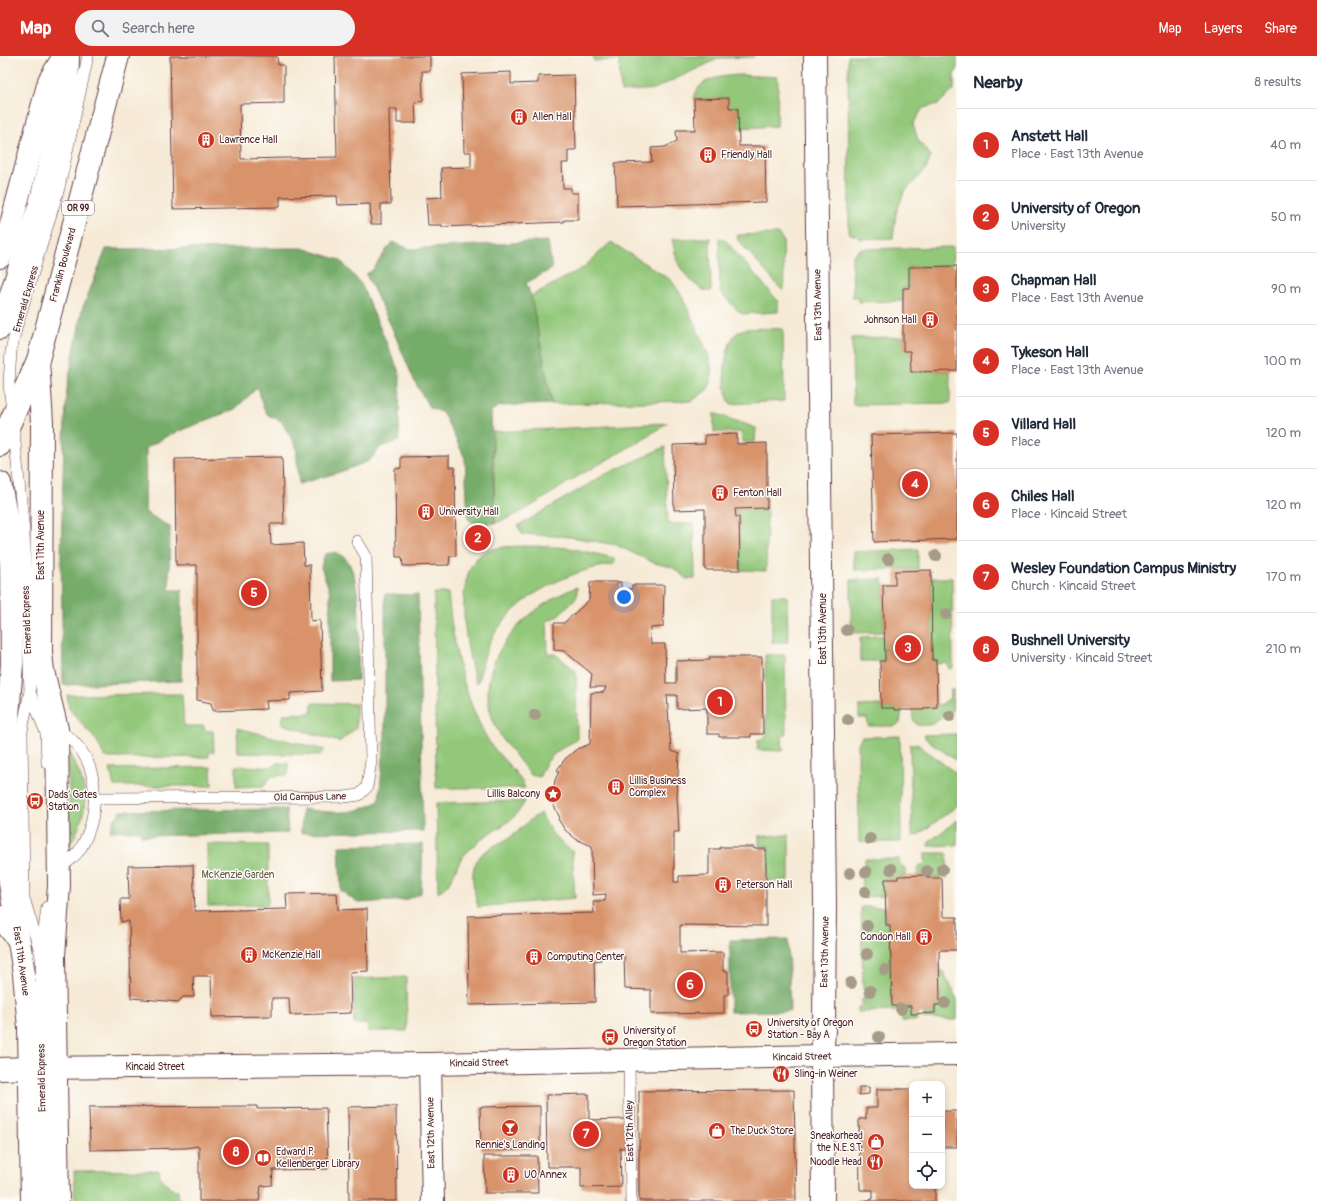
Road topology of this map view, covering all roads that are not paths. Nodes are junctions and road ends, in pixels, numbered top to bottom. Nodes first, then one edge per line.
1 (64, 56) edge
2 (68, 56) edge
3 (88, 56) edge
4 (118, 56) edge
5 (815, 56) edge
6 (0, 257) edge
7 (0, 328) edge
8 (38, 360) junction
9 (11, 419) junction
10 (0, 445) edge
11 (0, 483) edge
12 (356, 541) dead end
13 (30, 691) junction
14 (4, 710) edge
15 (57, 729) junction
16 (95, 798) junction
17 (59, 868) junction
18 (0, 917) edge
19 (18, 940) junction
20 (41, 955) junction
21 (957, 1054) edge
22 (822, 1056) junction
23 (629, 1060) junction
24 (430, 1064) junction
25 (42, 1068) junction
26 (0, 1069) edge
27 (32, 1201) edge
28 (44, 1201) edge
29 (58, 1201) edge
30 (433, 1201) edge
31 (631, 1201) edge
32 (823, 1201) edge

1 - 6 main road
2 - 7 main road
3 - 9 lane, Emerald Express
4 - 8 main road, Franklin Boulevard / OR 99
5 - 22 main road, East 13th Avenue
8 - 9 main road, Franklin Boulevard / OR 99
8 - 15 main road, East 11th Avenue
9 - 10 main road, Franklin Boulevard / OR 99
9 - 13 lane, Emerald Express
11 - 14 main road, East 11th Avenue
12 - 16 lane, Old Campus Lane
13 - 20 lane, Emerald Express
13 - 20 lane, Emerald Express
14 - 19 main road, East 11th Avenue
15 - 16 lane
15 - 17 main road, East 11th Avenue
16 - 17 lane
17 - 25 main road, East 11th Avenue
18 - 19 main road
19 - 25 main road, East 11th Avenue
20 - 25 lane, Emerald Express
21 - 22 main road, Kincaid Street
22 - 23 main road, Kincaid Street
22 - 32 main road, East 13th Avenue
23 - 24 main road, Kincaid Street
23 - 31 lane, East 12th Alley
24 - 25 main road, Kincaid Street
24 - 30 main road, East 12th Avenue
25 - 26 main road, Kincaid Street
25 - 27 main road, East 11th Avenue
25 - 28 lane, Emerald Express
25 - 29 main road, East 11th Avenue

